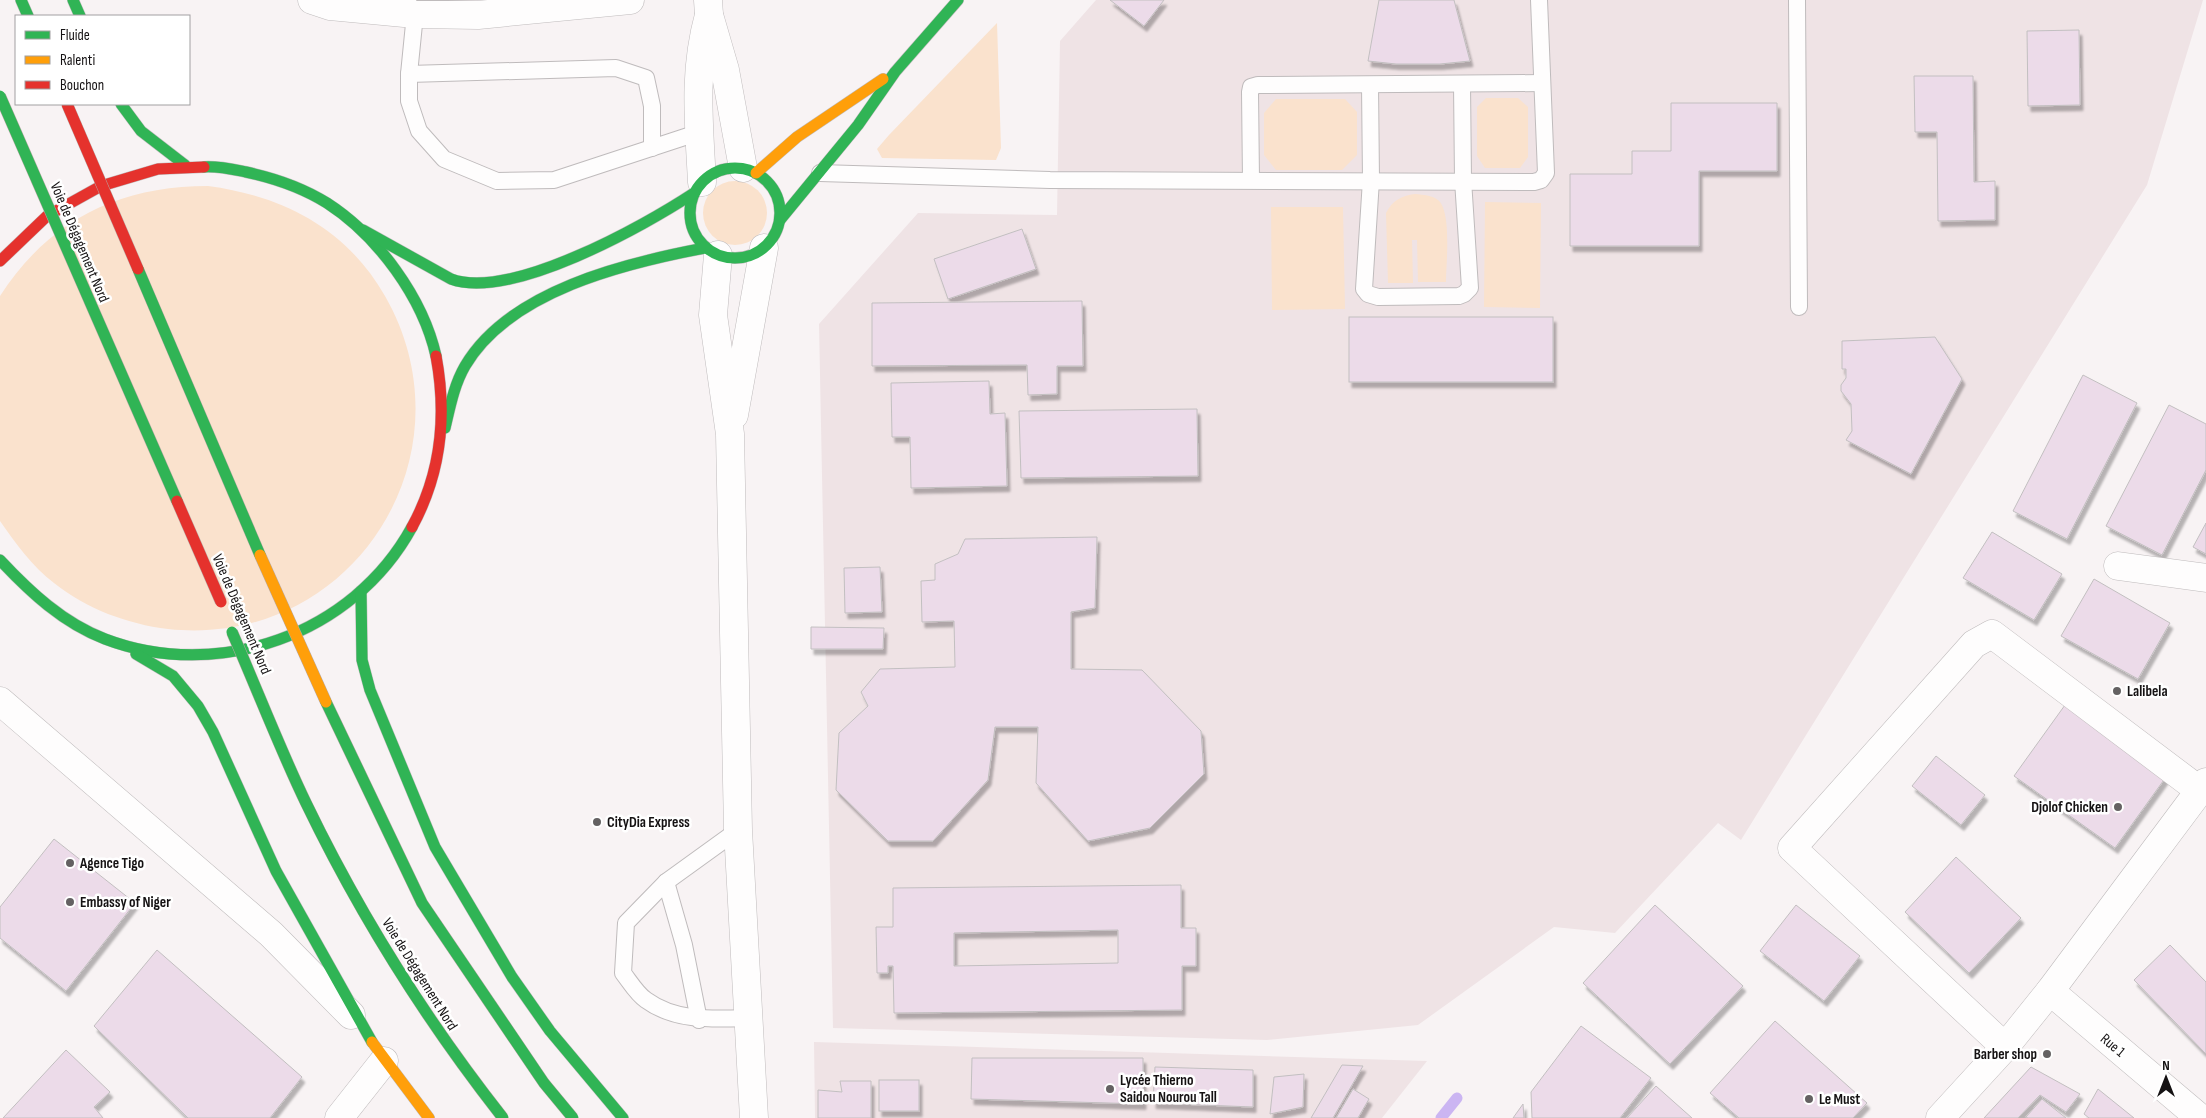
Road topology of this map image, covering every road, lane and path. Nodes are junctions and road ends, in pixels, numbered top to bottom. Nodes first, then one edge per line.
1 (21, 0) edge
2 (73, 0) edge
3 (312, 0) edge
4 (630, 0) edge
5 (958, 0) edge
6 (1539, 0) edge
7 (1797, 0) edge
8 (708, 8) edge
9 (415, 14) junction
10 (28, 15) edge
11 (80, 15) edge
12 (895, 72) junction
13 (409, 74) junction
14 (1542, 83) junction
15 (1462, 84) junction
16 (1370, 85) junction
17 (0, 96) edge
18 (67, 105) edge
19 (122, 105) edge
20 (700, 132) junction
21 (652, 148) junction
22 (185, 165) junction
23 (750, 170) junction
24 (820, 173) junction
25 (1252, 180) junction
26 (1371, 180) junction
27 (1463, 180) junction
28 (698, 187) junction
29 (780, 220) junction
30 (361, 229) junction
31 (764, 248) junction
32 (711, 252) junction
33 (0, 261) edge
34 (1799, 307) dead end
35 (730, 434) junction
36 (440, 444) junction
37 (0, 560) edge
38 (2118, 566) dead end
39 (2206, 578) edge
40 (361, 592) junction
41 (120, 645) junction
42 (0, 701) edge
43 (2202, 786) edge
44 (738, 830) junction
45 (666, 882) junction
46 (2050, 991) junction
47 (749, 1018) junction
48 (699, 1020) junction
49 (358, 1021) junction
50 (2005, 1047) junction
51 (384, 1061) junction
52 (339, 1118) edge
53 (429, 1118) edge
54 (503, 1118) edge
55 (574, 1118) edge
56 (623, 1118) edge
57 (754, 1118) edge
58 (1940, 1118) edge
59 (2200, 1118) edge

1 - 10 main road
2 - 11 main road
3 - 9 street
4 - 9 street
5 - 12 main road
6 - 14 lane
7 - 34 lane
8 - 20 street
8 - 23 street
9 - 13 lane
12 - 23 main road
12 - 24 main road
13 - 21 lane
13 - 21 lane
14 - 15 lane
14 - 27 lane
15 - 16 lane
15 - 27 lane
16 - 25 lane
16 - 26 lane
17 - 54 main road, Voie de Dégagement Nord, bridge
18 - 55 main road, bridge
19 - 22 main road
20 - 21 lane
20 - 28 street
22 - 30 main road
22 - 33 main road
23 - 28 main road
23 - 29 main road
24 - 25 lane
24 - 29 main road
25 - 26 lane
26 - 27 lane
26 - 27 lane
28 - 30 main road
28 - 32 main road
29 - 31 main road
30 - 36 main road
31 - 32 main road
31 - 35 street
32 - 35 street
32 - 36 main road
35 - 44 street
36 - 40 main road
37 - 41 main road
38 - 39 street
40 - 41 main road
40 - 56 main road
41 - 49 main road
42 - 49 street
43 - 46 street
43 - 50 street
44 - 45 lane
44 - 47 street
45 - 48 lane
45 - 48 lane
46 - 50 street
46 - 59 street, Rue 1
47 - 48 lane
47 - 57 street
49 - 51 main road
50 - 58 street
51 - 52 street
51 - 53 main road

